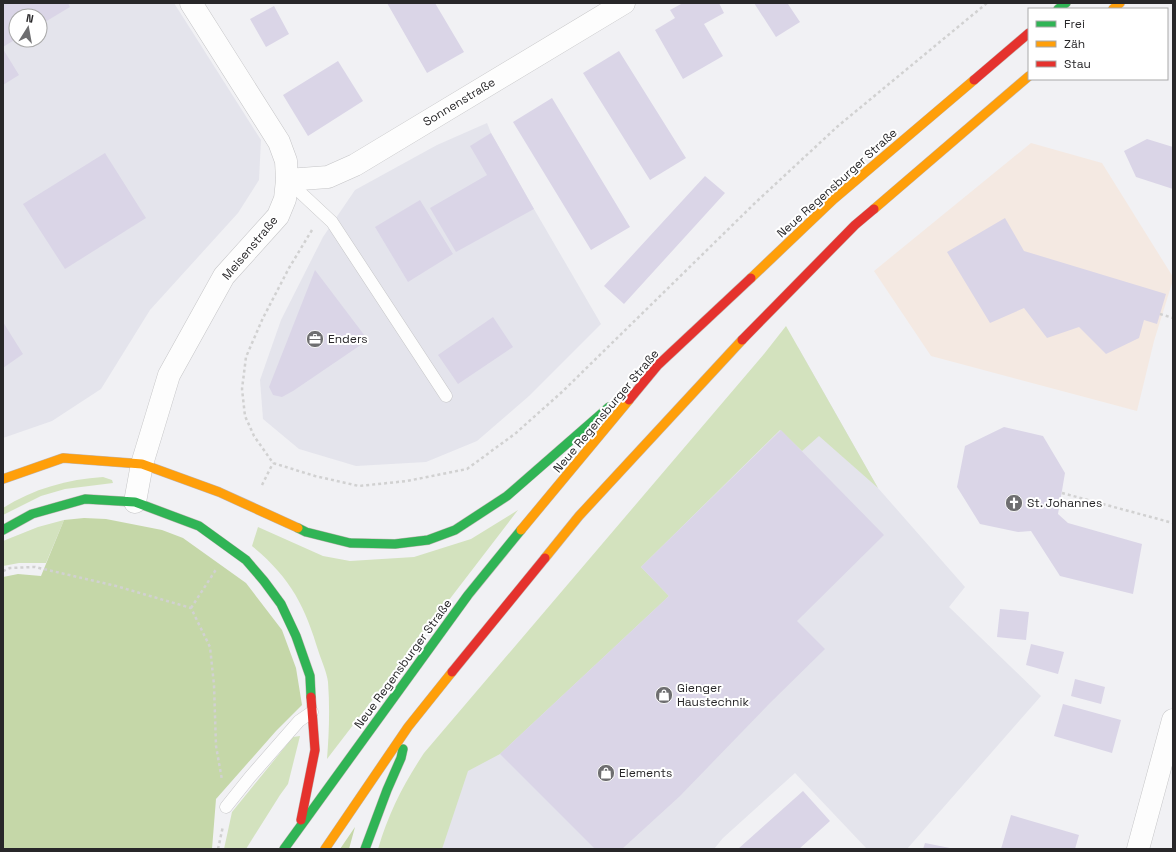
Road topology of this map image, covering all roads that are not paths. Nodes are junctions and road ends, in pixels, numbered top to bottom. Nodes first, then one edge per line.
1 (191, 3) edge
2 (623, 3) edge
3 (1028, 34) edge
4 (1028, 77) edge
5 (288, 180) junction
6 (658, 364) junction
7 (446, 396) dead end
8 (142, 464) junction
9 (3, 479) edge
10 (135, 502) junction
11 (3, 530) edge
12 (312, 712) junction
13 (1173, 720) edge
14 (408, 727) junction
15 (226, 807) road end
16 (299, 827) junction
17 (284, 849) edge
18 (325, 849) edge
19 (365, 849) edge
20 (1138, 849) edge

1 - 5 street, Meisenstraße
2 - 5 street, Sonnenstraße
3 - 6 main road, Neue Regensburger Straße
4 - 14 main road
5 - 7 lane
5 - 8 street, Meisenstraße
6 - 8 main road
6 - 16 main road, Neue Regensburger Straße
8 - 9 main road
8 - 10 street, Meisenstraße
10 - 11 main road
10 - 12 main road
12 - 15 lane
12 - 16 main road
13 - 20 street
14 - 18 main road
14 - 19 main road
16 - 17 main road, Neue Regensburger Straße

